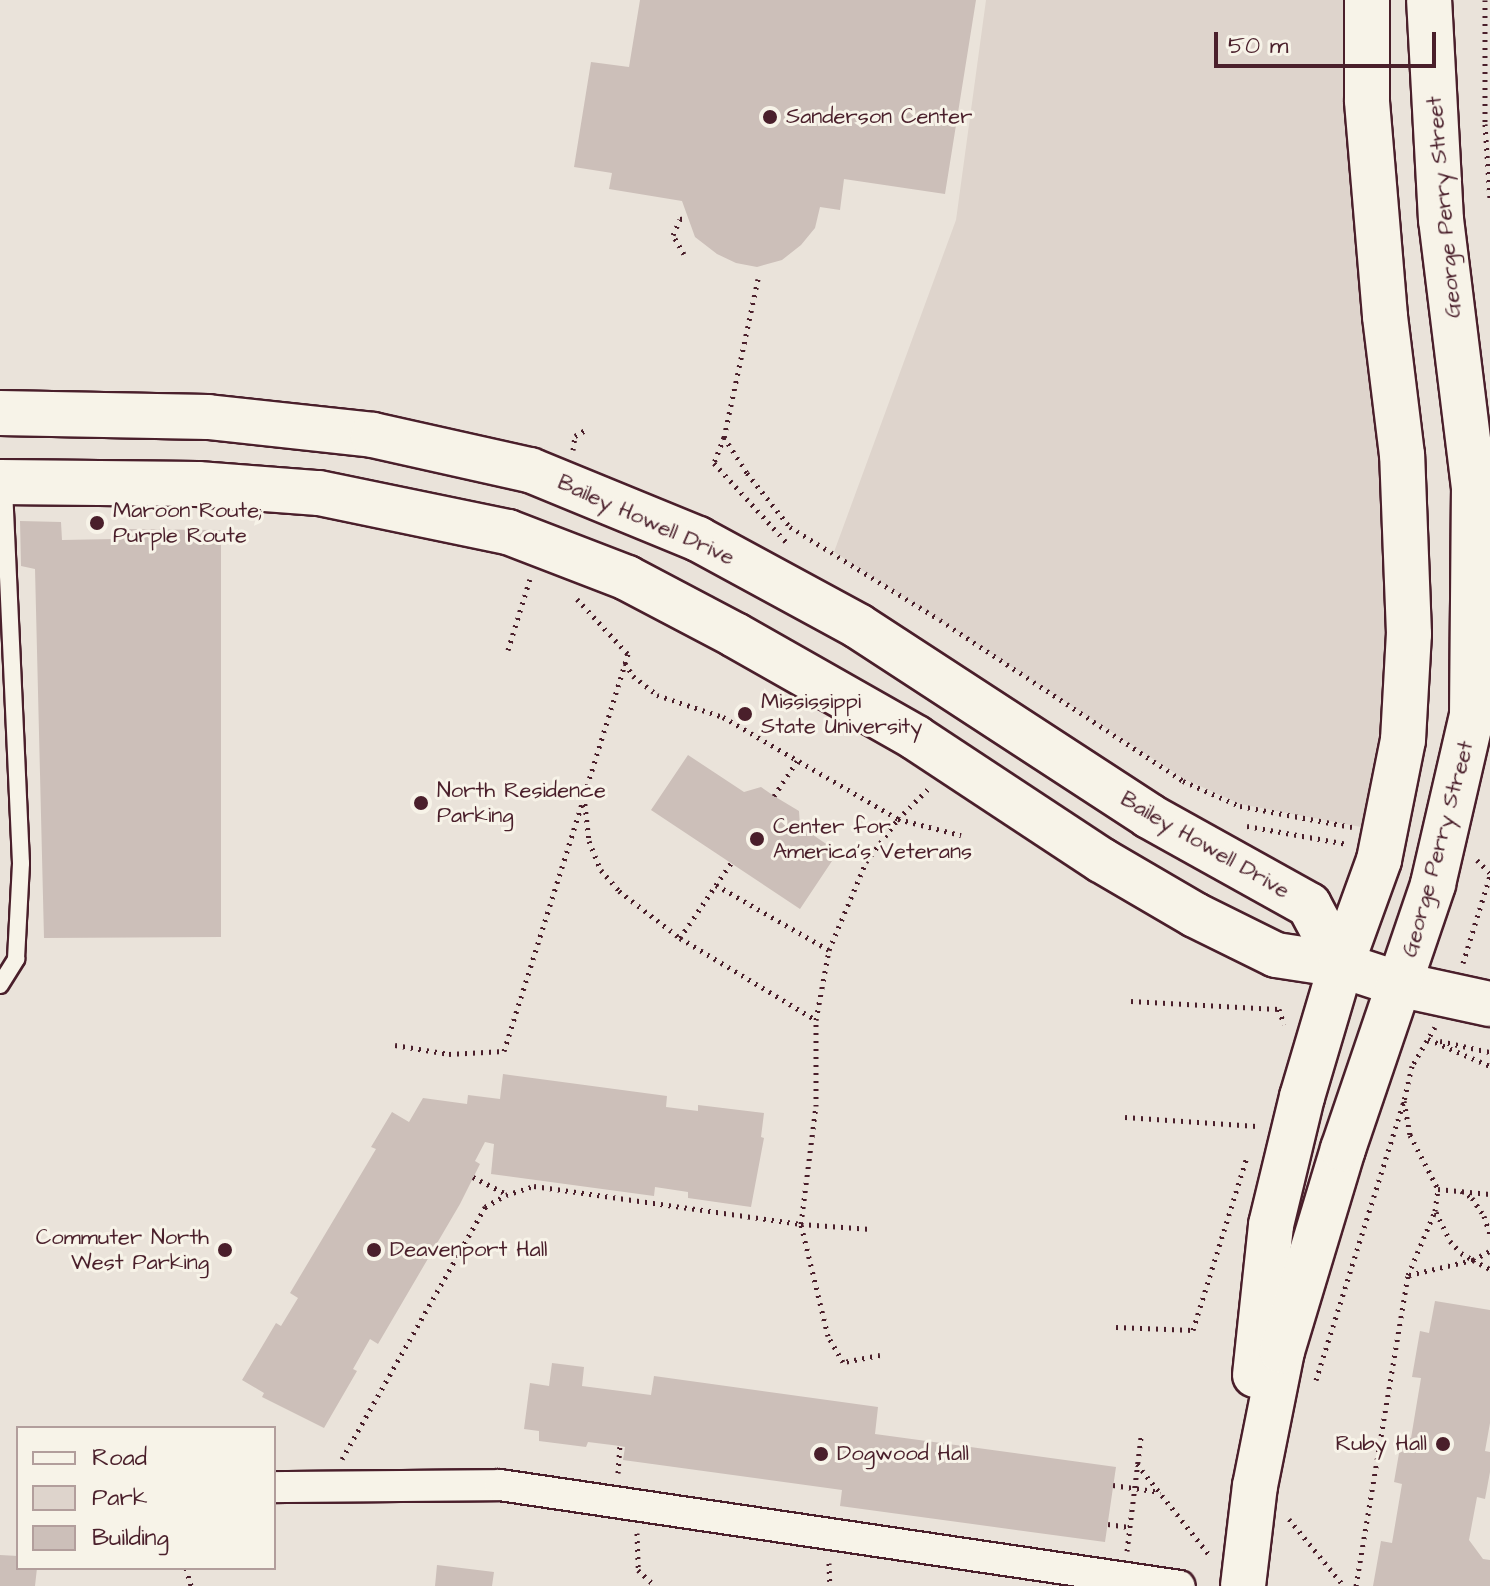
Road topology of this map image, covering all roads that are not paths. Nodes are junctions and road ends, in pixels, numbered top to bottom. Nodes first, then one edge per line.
1 (1367, 0) edge
2 (1429, 0) edge
3 (0, 413) edge
4 (2, 482) edge
5 (1341, 965) junction
6 (0, 985) edge
7 (1402, 985) junction
8 (1471, 1000) edge
9 (1255, 1486) junction
10 (276, 1487) edge
11 (1230, 1575) edge
12 (1180, 1586) edge

1 - 5 street, George Perry Street
2 - 7 street, George Perry Street
3 - 5 street, Bailey Howell Drive
4 - 5 street
4 - 6 lane
5 - 7 street
5 - 9 street, George Perry Street
7 - 8 street
7 - 9 street, George Perry Street
9 - 11 street, George Perry Street
10 - 12 street

